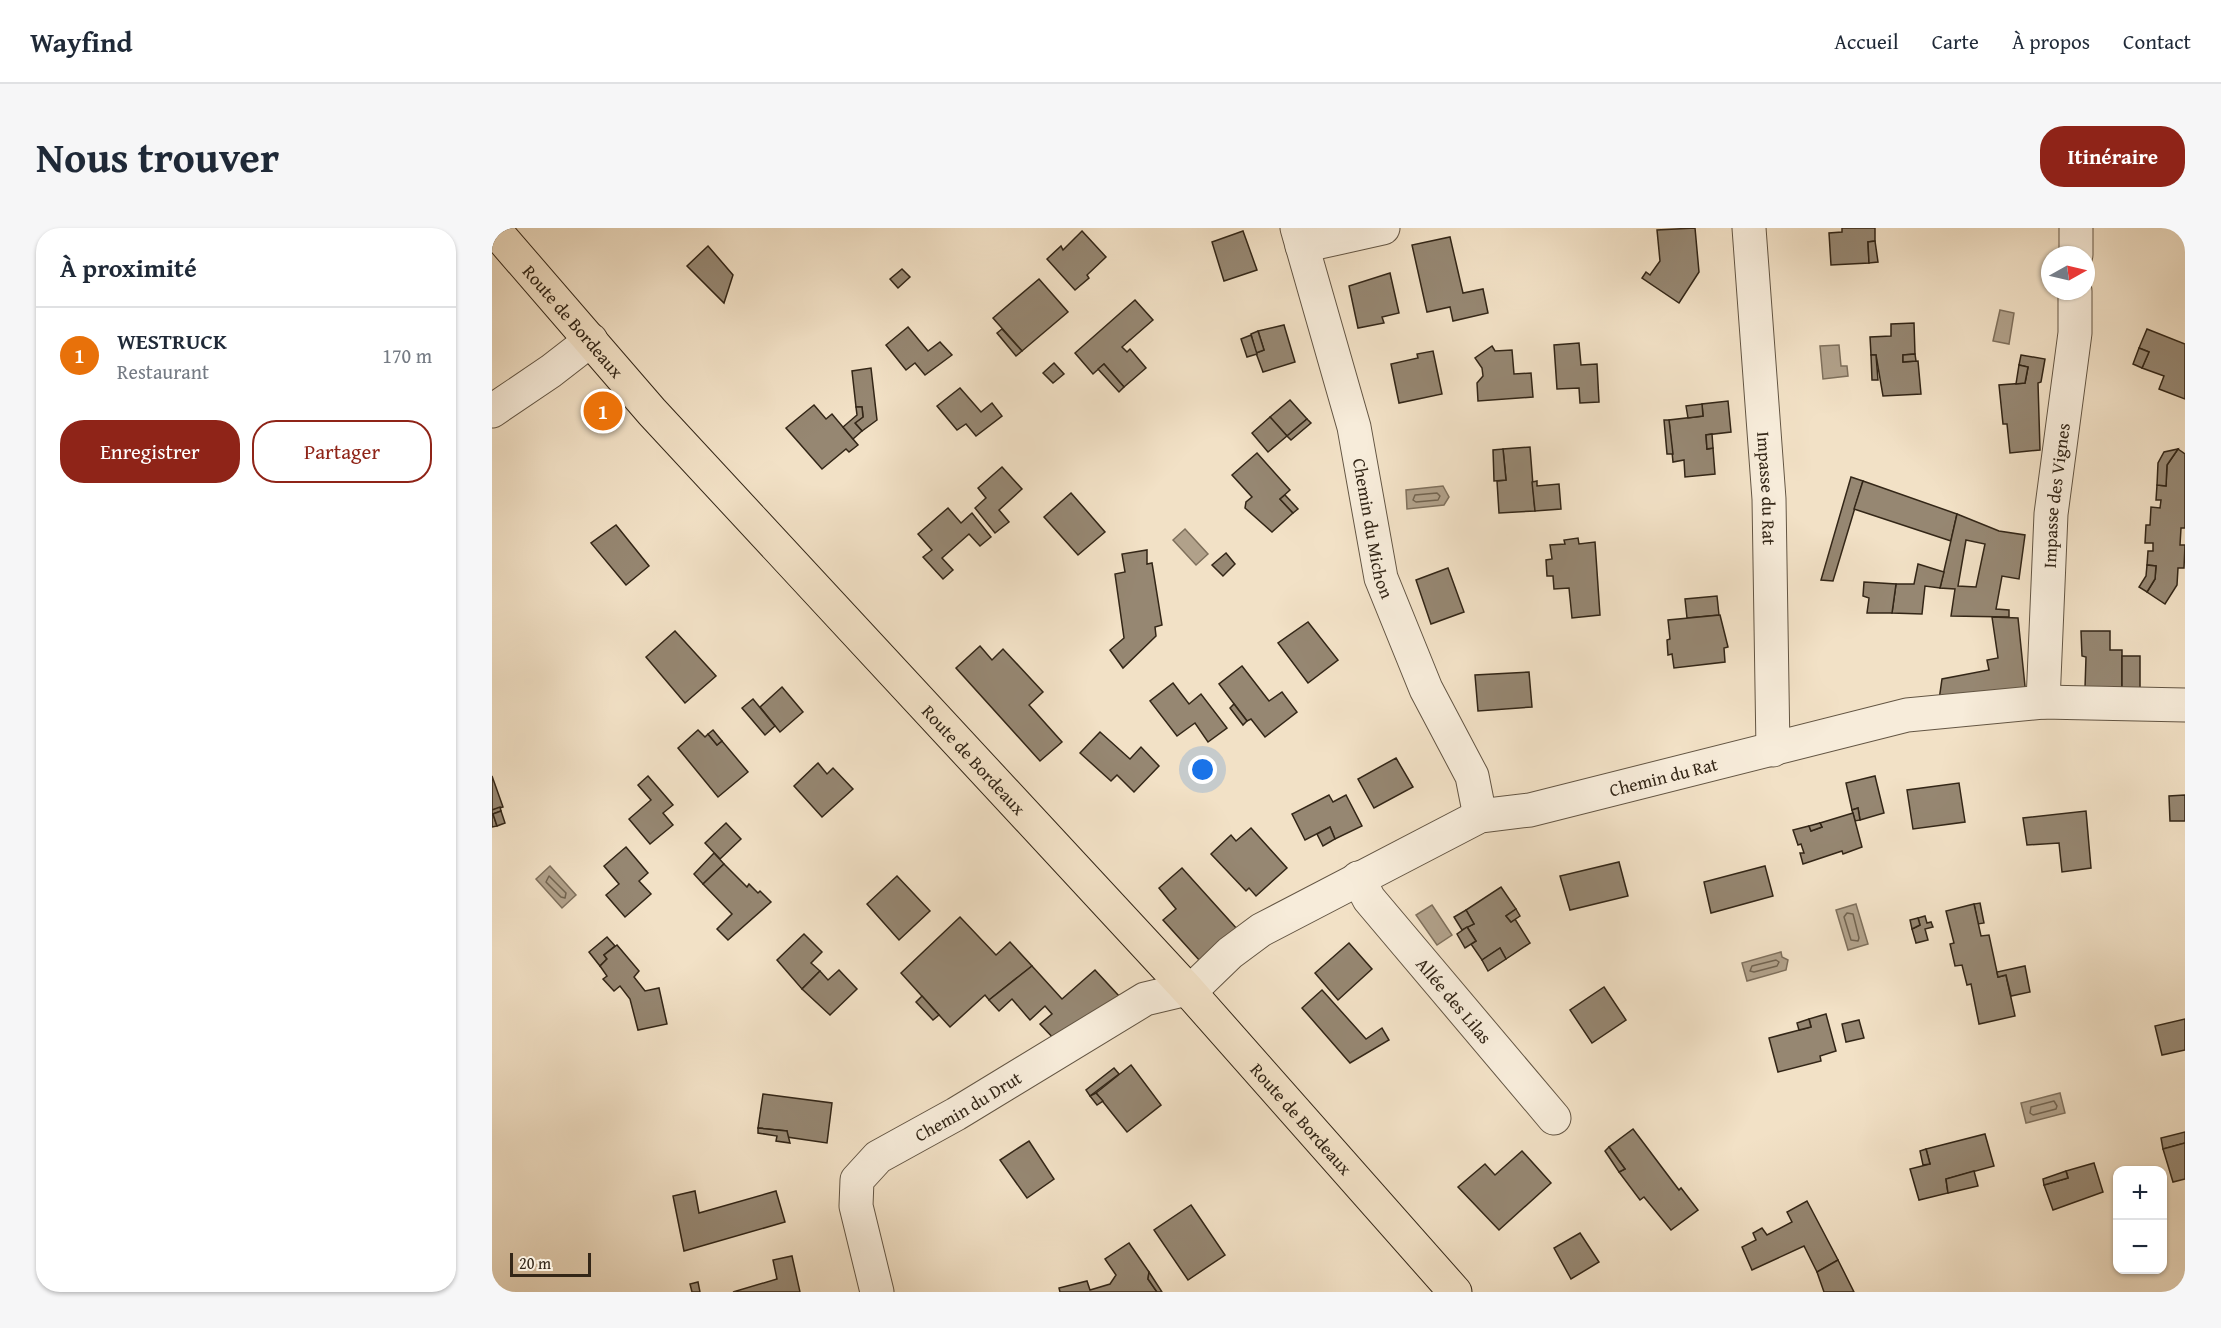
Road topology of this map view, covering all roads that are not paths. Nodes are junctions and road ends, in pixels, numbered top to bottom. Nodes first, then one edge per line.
1 (493, 228) edge
2 (1383, 228) edge
3 (1749, 228) edge
4 (2076, 228) edge
5 (1299, 237) edge
6 (2076, 246) edge
7 (2075, 300) edge
8 (591, 340) junction
9 (492, 411) edge
10 (2043, 702) junction
11 (2185, 705) edge
12 (1773, 750) junction
13 (1480, 816) junction
14 (1358, 878) junction
15 (1187, 989) junction
16 (1554, 1118) dead end
17 (877, 1292) edge
18 (1455, 1292) edge

1 - 8 main road, Route de Bordeaux
2 - 5 street
3 - 12 street, Impasse du Rat
4 - 6 street
5 - 13 street, Chemin du Michon
7 - 10 street, Impasse des Vignes
8 - 9 street
8 - 15 main road, Route de Bordeaux
10 - 11 street, Chemin du Rat
10 - 12 street, Chemin du Rat
12 - 13 street, Chemin du Rat
13 - 14 street, Chemin du Rat
14 - 15 street, Chemin du Rat
14 - 16 street, Allée des Lilas
15 - 17 street, Chemin du Drut
15 - 18 main road, Route de Bordeaux

